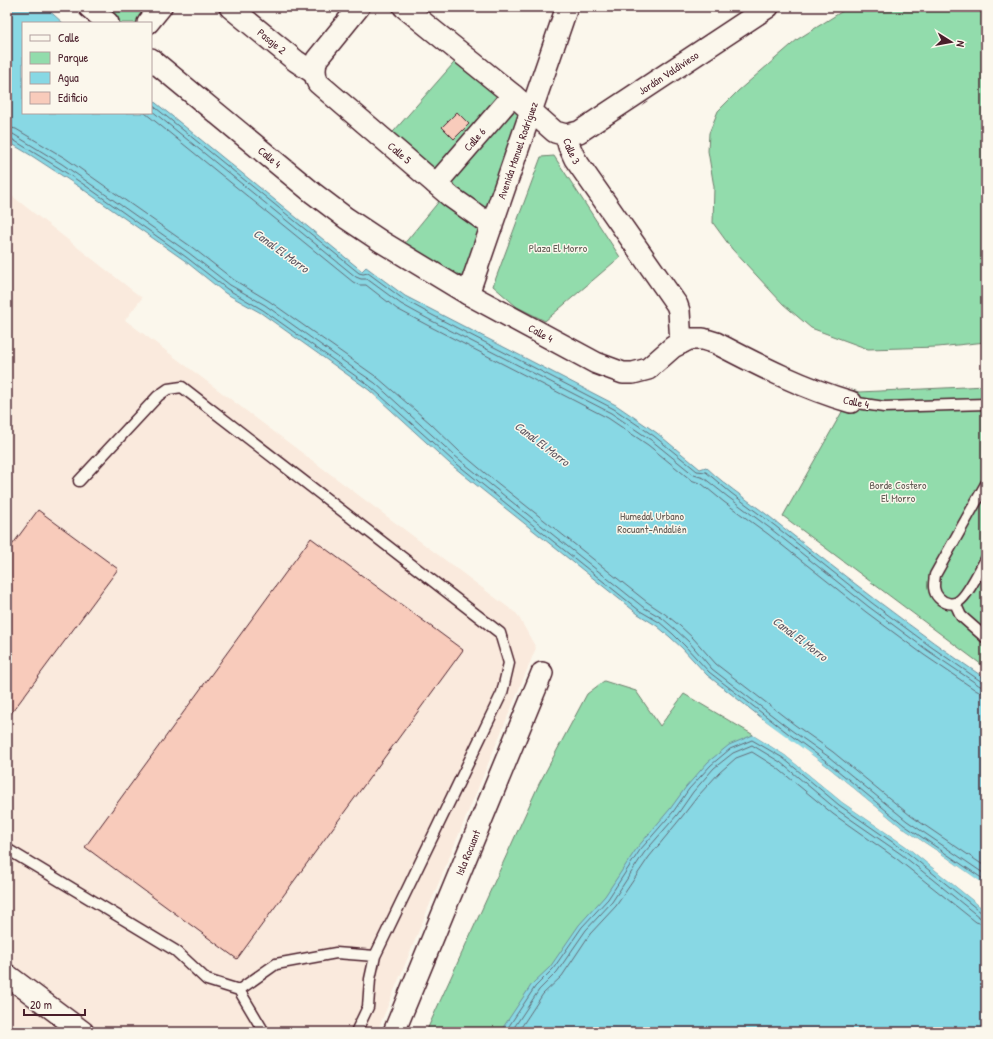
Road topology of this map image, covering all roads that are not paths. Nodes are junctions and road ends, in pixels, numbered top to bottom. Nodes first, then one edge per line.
1 (89, 7) edge
2 (161, 7) edge
3 (230, 7) edge
4 (359, 7) edge
5 (404, 7) edge
6 (768, 7) edge
7 (564, 9) edge
8 (107, 22) edge
9 (149, 22) edge
10 (152, 60) edge
11 (314, 73) junction
12 (513, 95) junction
13 (532, 110) junction
14 (566, 135) junction
15 (436, 184) junction
16 (492, 226) junction
17 (468, 294) junction
18 (681, 343) junction
19 (851, 402) joint
20 (986, 404) edge
21 (79, 481) dead end
22 (986, 484) edge
23 (986, 559) edge
24 (955, 603) junction
25 (986, 638) edge
26 (542, 673) dead end
27 (7, 849) edge
28 (375, 956) junction
29 (7, 975) edge
30 (239, 990) junction
31 (82, 1032) edge
32 (264, 1032) edge
33 (356, 1032) edge
34 (394, 1032) edge

1 - 8 street
2 - 9 street
3 - 11 street, Pasaje 2
4 - 11 street
5 - 12 street, Calle 3
6 - 14 street, Jordán Valdivieso
7 - 13 street, Avenida Manuel Rodríguez
10 - 17 street, Calle 4
11 - 15 street, Calle 5
12 - 13 street, Calle 3
12 - 15 street, Calle 6
13 - 14 street, Calle 3
13 - 16 street, Avenida Manuel Rodríguez
14 - 18 street, Calle 3
15 - 16 street, Calle 5
16 - 17 street, Avenida Manuel Rodríguez
17 - 18 street, Calle 4
18 - 19 street, Calle 4
19 - 20 lane, Calle 4
21 - 28 lane
22 - 24 lane
23 - 24 lane
24 - 25 lane
26 - 34 street, Isla Rocuant
27 - 30 lane
28 - 30 lane
28 - 33 lane
29 - 31 street
30 - 32 lane

